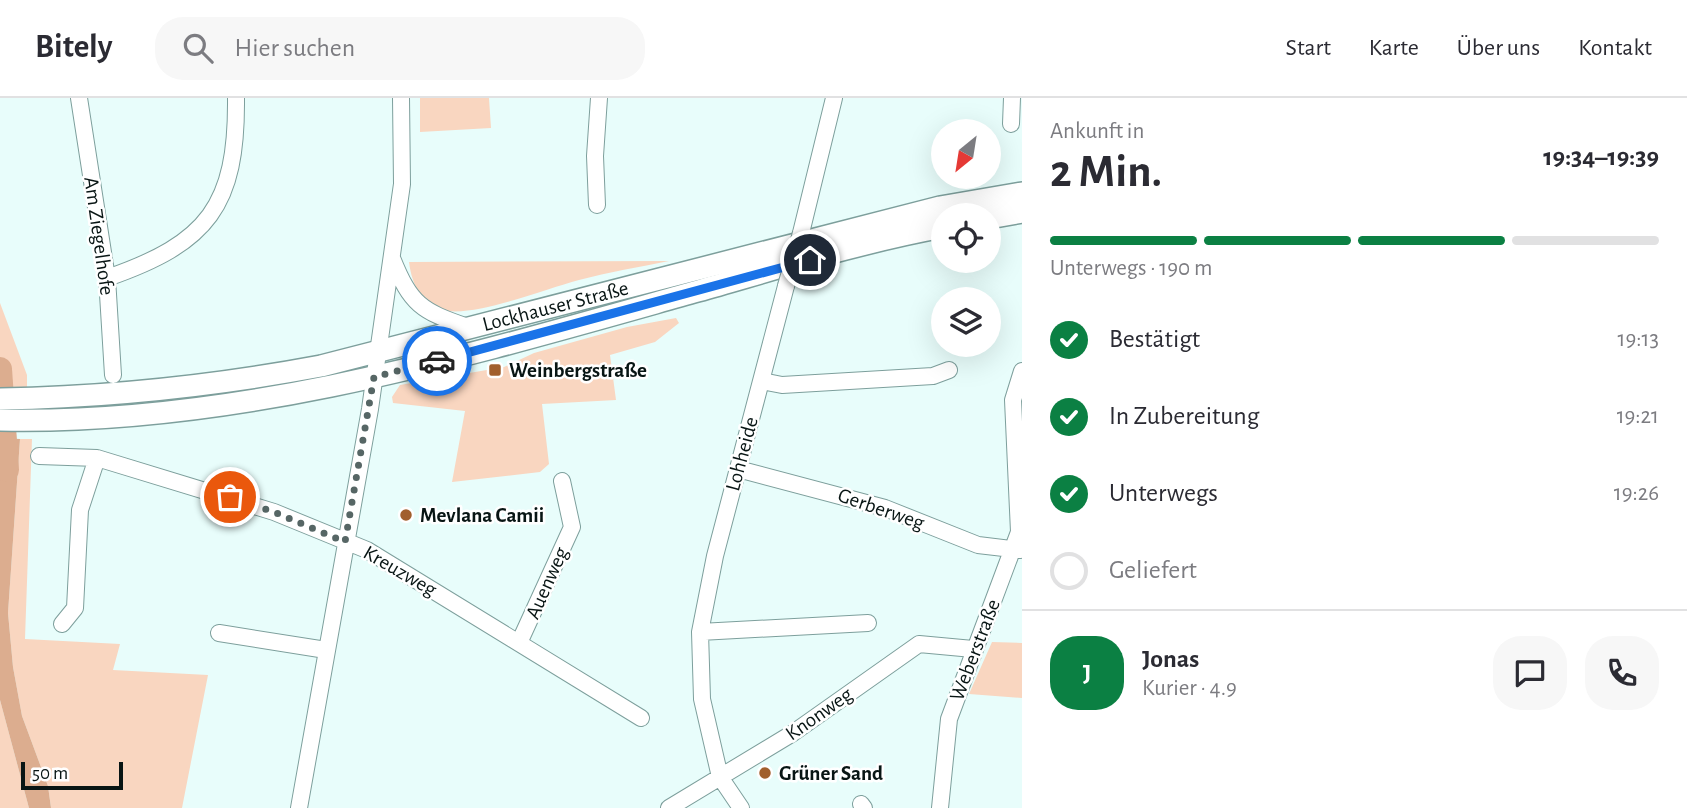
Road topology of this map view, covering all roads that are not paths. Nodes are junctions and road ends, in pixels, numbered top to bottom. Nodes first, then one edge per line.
1 (79, 98) edge
2 (236, 98) edge
3 (401, 98) edge
4 (599, 98) edge
5 (834, 98) edge
6 (1012, 98) edge
7 (1011, 124) dead end
8 (1022, 193) edge
9 (597, 205) dead end
10 (1022, 212) edge
11 (1001, 216) edge
12 (931, 230) edge
13 (391, 255) junction
14 (107, 278) junction
15 (468, 327) junction
16 (377, 352) junction
17 (949, 370) dead end
18 (1022, 371) edge
19 (113, 375) dead end
20 (374, 377) junction
21 (762, 381) junction
22 (0, 399) edge
23 (0, 420) edge
24 (39, 456) dead end
25 (97, 458) junction
26 (738, 469) junction
27 (562, 481) dead end
28 (345, 542) junction
29 (1016, 551) edge
30 (869, 623) dead end
31 (62, 624) dead end
32 (700, 632) junction
33 (219, 633) dead end
34 (519, 643) junction
35 (973, 649) junction
36 (326, 650) junction
37 (641, 718) dead end
38 (720, 777) junction
39 (695, 791) junction
40 (299, 808) edge
41 (669, 808) edge
42 (697, 808) edge
43 (741, 808) edge
44 (940, 808) edge

1 - 14 street, Am Ziegelhofe
2 - 14 street
3 - 13 street
4 - 9 street
5 - 21 street, Lohheide, bridge
6 - 7 street
8 - 15 main road, Lockhauser Straße
10 - 11 main road
12 - 20 main road, Lockhauser Straße
13 - 15 street
13 - 16 street
14 - 19 street, Am Ziegelhofe
15 - 16 main road, Lockhauser Straße
16 - 20 street
16 - 22 main road, Lockhauser Straße
17 - 21 street
18 - 29 street, Weberstraße
20 - 23 main road, Lockhauser Straße
20 - 28 street
21 - 26 street, Lohheide
24 - 25 street, Kreuzweg
25 - 28 street, Kreuzweg
25 - 31 street
26 - 29 street, Gerberweg
26 - 32 street, Lohheide
27 - 34 street, Auenweg
28 - 34 street, Kreuzweg
28 - 36 street
29 - 35 street, Weberstraße
30 - 32 street
32 - 38 street, Lohheide
33 - 36 street
34 - 37 street, Kreuzweg
35 - 38 street, Knonweg
35 - 44 street, Weberstraße
36 - 40 street
38 - 39 street, Knonweg
38 - 43 street, Lohheide
39 - 41 street, Knonweg
39 - 42 street

